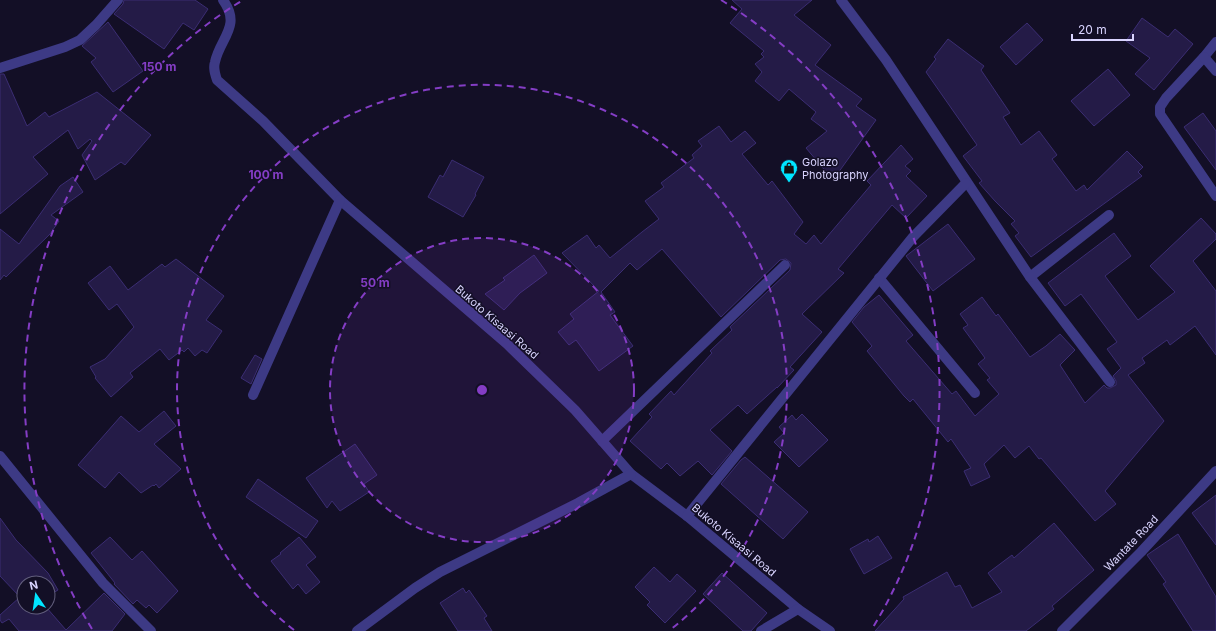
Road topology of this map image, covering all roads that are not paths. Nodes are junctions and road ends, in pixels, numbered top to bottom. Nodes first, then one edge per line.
1 (118, 0) edge
2 (223, 0) edge
3 (841, 0) edge
4 (1216, 42) edge
5 (1204, 57) junction
6 (0, 68) edge
7 (1216, 71) edge
8 (966, 183) junction
9 (1216, 196) edge
10 (340, 200) junction
11 (1109, 215) dead end
12 (785, 265) dead end
13 (1030, 277) junction
14 (880, 278) junction
15 (1110, 382) dead end
16 (975, 393) dead end
17 (253, 395) dead end
18 (602, 441) junction
19 (0, 456) edge
20 (1216, 471) edge
21 (631, 474) junction
22 (687, 516) junction
23 (798, 609) junction
24 (151, 631) edge
25 (357, 631) edge
26 (761, 631) edge
27 (830, 631) edge
28 (1062, 631) edge

1 - 6 street
2 - 10 street, Bukoto Kisaasi Road
3 - 8 street
4 - 5 street
5 - 7 street
5 - 9 street
8 - 13 street
8 - 14 street
10 - 17 street
10 - 18 street, Bukoto Kisaasi Road
11 - 13 street
12 - 18 street
13 - 15 street
14 - 16 street
14 - 22 street
18 - 21 street, Bukoto Kisaasi Road
19 - 24 street
20 - 28 street, Wantate Road
21 - 22 street, Bukoto Kisaasi Road
21 - 25 street
22 - 23 street, Bukoto Kisaasi Road
23 - 26 street
23 - 27 street, Bukoto Kisaasi Road

